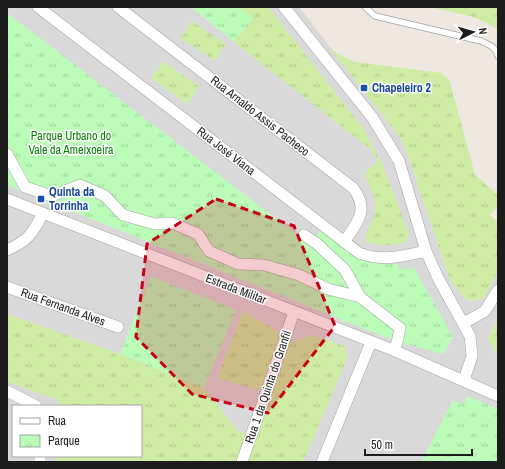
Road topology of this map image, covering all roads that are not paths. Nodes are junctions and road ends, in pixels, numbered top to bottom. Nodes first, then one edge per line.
1 (38, 7) edge
2 (118, 7) edge
3 (284, 7) edge
4 (365, 7) edge
5 (498, 56) edge
6 (7, 154) edge
7 (7, 199) edge
8 (43, 213) junction
9 (304, 235) dead end
10 (344, 242) junction
11 (7, 250) edge
12 (426, 251) junction
13 (7, 287) edge
14 (498, 290) edge
15 (360, 297) junction
16 (294, 312) junction
17 (464, 323) junction
18 (118, 327) dead end
19 (371, 342) junction
20 (393, 350) junction
21 (464, 380) junction
22 (9, 393) edge
23 (498, 396) edge
24 (34, 405) edge
25 (242, 462) edge
26 (322, 462) edge

1 - 10 street, Rua José Viana
2 - 10 street, Rua Arnaldo Assis Pacheco
3 - 12 street
4 - 5 lane
6 - 15 street
7 - 8 street, Estrada Militar
8 - 11 street
8 - 16 street, Estrada Militar
9 - 15 street
10 - 12 street, Rua José Viana
12 - 17 street
13 - 18 street, Rua Fernanda Alves
14 - 17 street
15 - 20 street
16 - 19 street, Estrada Militar
16 - 25 street, Rua 1 da Quinta do Granfil
17 - 21 street
19 - 20 street, Estrada Militar
19 - 26 street
20 - 21 street, Estrada Militar
21 - 23 street, Estrada Militar
22 - 24 street

